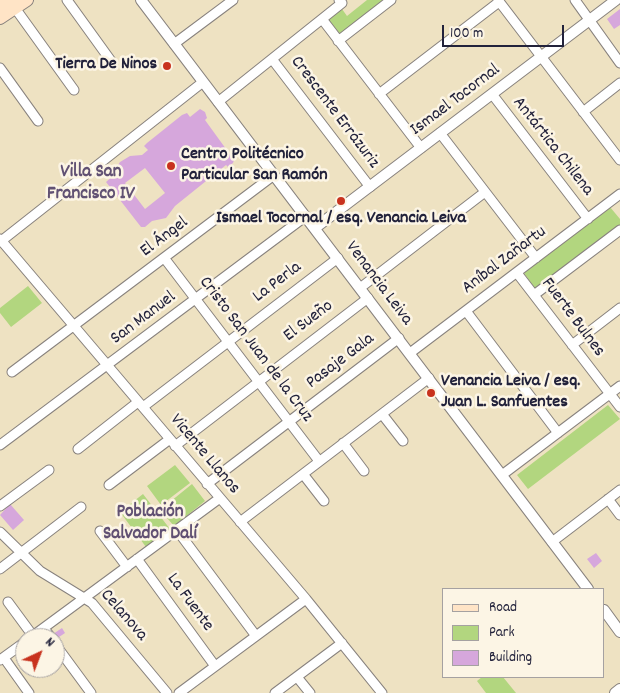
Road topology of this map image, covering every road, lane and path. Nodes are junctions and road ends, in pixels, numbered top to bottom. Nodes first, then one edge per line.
1 (27, 0) edge
2 (67, 0) edge
3 (141, 0) edge
4 (233, 0) edge
5 (391, 0) edge
6 (575, 0) edge
7 (616, 0) edge
8 (340, 1) edge
9 (498, 1) edge
10 (13, 4) edge
11 (0, 14) edge
12 (322, 19) junction
13 (589, 21) junction
14 (338, 40) junction
15 (174, 44) junction
16 (541, 57) junction
17 (272, 59) junction
18 (111, 61) dead end
19 (620, 63) edge
20 (0, 68) edge
21 (203, 82) junction
22 (620, 84) edge
23 (74, 90) dead end
24 (379, 94) junction
25 (492, 94) junction
26 (218, 102) junction
27 (583, 112) junction
28 (38, 121) dead end
29 (440, 133) junction
30 (421, 148) junction
31 (620, 160) edge
32 (274, 175) junction
33 (370, 187) junction
34 (485, 192) junction
35 (620, 194) edge
36 (306, 216) junction
37 (588, 219) junction
38 (315, 228) junction
39 (620, 230) edge
40 (1, 241) edge
41 (338, 258) junction
42 (536, 258) junction
43 (165, 259) junction
44 (517, 272) junction
45 (360, 288) junction
46 (534, 295) junction
47 (368, 298) junction
48 (196, 300) junction
49 (620, 308) edge
50 (466, 311) junction
51 (74, 326) junction
52 (398, 338) junction
53 (228, 342) junction
54 (572, 345) junction
55 (410, 353) junction
56 (108, 365) junction
57 (12, 372) dead end
58 (429, 378) junction
59 (258, 382) junction
60 (620, 386) edge
61 (610, 394) junction
62 (141, 404) junction
63 (620, 408) edge
64 (382, 414) junction
65 (289, 422) junction
66 (558, 433) junction
67 (403, 441) dead end
68 (172, 442) junction
69 (343, 443) junction
70 (0, 445) edge
71 (78, 449) dead end
72 (320, 461) junction
73 (49, 470) dead end
74 (364, 471) dead end
75 (303, 474) junction
76 (502, 475) junction
77 (207, 484) junction
78 (109, 485) dead end
79 (620, 490) edge
80 (220, 498) junction
81 (608, 499) junction
82 (324, 501) dead end
83 (0, 506) edge
84 (81, 507) dead end
85 (620, 515) edge
86 (240, 522) junction
87 (177, 530) junction
88 (100, 531) dead end
89 (0, 532) edge
90 (552, 542) junction
91 (21, 554) junction
92 (137, 560) junction
93 (126, 567) junction
94 (0, 569) edge
95 (587, 588) edge
96 (86, 597) junction
97 (306, 599) junction
98 (8, 602) dead end
99 (605, 611) edge
100 (23, 628) edge
101 (44, 628) edge
102 (620, 632) edge
103 (256, 636) junction
104 (342, 643) junction
105 (15, 649) edge
106 (65, 658) edge
107 (2, 659) edge
108 (215, 666) junction
109 (297, 677) junction
110 (620, 689) edge
111 (30, 693) edge
112 (91, 693) edge
113 (167, 693) edge
114 (179, 693) edge
115 (275, 693) edge
116 (310, 693) edge
117 (382, 693) edge
118 (615, 693) edge

1 - 10 main road
2 - 18 street
3 - 15 street, Venancia Leiva
4 - 15 street
5 - 14 street
6 - 13 street
7 - 13 street, Ismael Tocornal
8 - 12 street
9 - 16 street
9 - 24 street
10 - 11 main road
10 - 23 street
12 - 14 street
12 - 17 street
13 - 16 street, Ismael Tocornal
13 - 19 street
14 - 24 street
15 - 21 street, Venancia Leiva
16 - 25 street, Ismael Tocornal
16 - 27 street
17 - 26 street
17 - 33 street, Crescente Errázuriz
20 - 28 street
21 - 26 street, Venancia Leiva
21 - 40 street
22 - 27 street
24 - 30 street
25 - 29 street, Ismael Tocornal
25 - 37 street, Antártica Chilena
26 - 32 street, Venancia Leiva
27 - 31 street
29 - 30 street, Ismael Tocornal
29 - 34 street, Fuerte Bulnes
30 - 33 street, Ismael Tocornal
32 - 36 street, Venancia Leiva
32 - 43 street, El Ángel
33 - 38 street, Ismael Tocornal
34 - 42 street, Fuerte Bulnes
34 - 45 street
35 - 37 street, Aníbal Zañartu
36 - 38 street, Venancia Leiva
36 - 48 street, San Manuel
37 - 42 street, Aníbal Zañartu
38 - 41 street, Venancia Leiva
39 - 46 street
40 - 51 street, Vicente Llanos
41 - 45 street, Venancia Leiva
41 - 53 street, La Perla
42 - 44 street, Aníbal Zañartu
43 - 48 street, Cristo San Juan de la Cruz
43 - 51 street, El Ángel
44 - 46 street, Fuerte Bulnes
44 - 50 street, Aníbal Zañartu
45 - 47 street, Venancia Leiva
46 - 54 street, Fuerte Bulnes
47 - 52 street, Venancia Leiva
47 - 59 street, El Sueño
48 - 53 street, Cristo San Juan de la Cruz
48 - 56 street, San Manuel
49 - 54 street
50 - 55 street, Aníbal Zañartu
50 - 66 street
51 - 56 street, Vicente Llanos
51 - 57 street, El Ángel
52 - 55 street, Venancia Leiva
52 - 65 street, Pasaje Gala
53 - 59 street, Cristo San Juan de la Cruz
53 - 62 street, La Perla
54 - 61 street, Fuerte Bulnes
55 - 58 street, Venancia Leiva
56 - 62 street, Vicente Llanos
56 - 70 street, San Manuel
58 - 64 street
58 - 76 street, Venancia Leiva
59 - 65 street, Cristo San Juan de la Cruz
59 - 68 street, El Sueño
60 - 61 street
61 - 63 street, Fuerte Bulnes
61 - 66 street
62 - 68 street, Vicente Llanos
62 - 71 street, La Perla
64 - 67 street
64 - 69 street
65 - 72 street, Cristo San Juan de la Cruz
65 - 77 street, Pasaje Gala
66 - 76 street
68 - 77 street, Vicente Llanos
68 - 78 street, El Sueño
69 - 72 street
69 - 74 street
72 - 75 street
73 - 83 street
75 - 82 street
75 - 86 street
76 - 90 street, Venancia Leiva
77 - 80 street, Vicente Llanos
79 - 81 street
80 - 86 street, Vicente Llanos
80 - 87 street
81 - 85 street
81 - 90 street
84 - 91 street
86 - 97 street, Vicente Llanos
87 - 92 street
87 - 103 street
88 - 93 street
89 - 91 street, Celanova
90 - 95 street, Venancia Leiva
91 - 94 street
91 - 96 street, Celanova
92 - 93 street
92 - 108 street, La Fuente
93 - 96 street
96 - 101 street
96 - 113 street, Celanova
97 - 103 street
97 - 104 street, Vicente Llanos
98 - 100 street
99 - 102 street
103 - 108 street
104 - 109 street
104 - 117 street, Vicente Llanos
105 - 107 street
106 - 112 street
107 - 111 street
108 - 114 street
109 - 115 street
109 - 116 street
110 - 118 street

